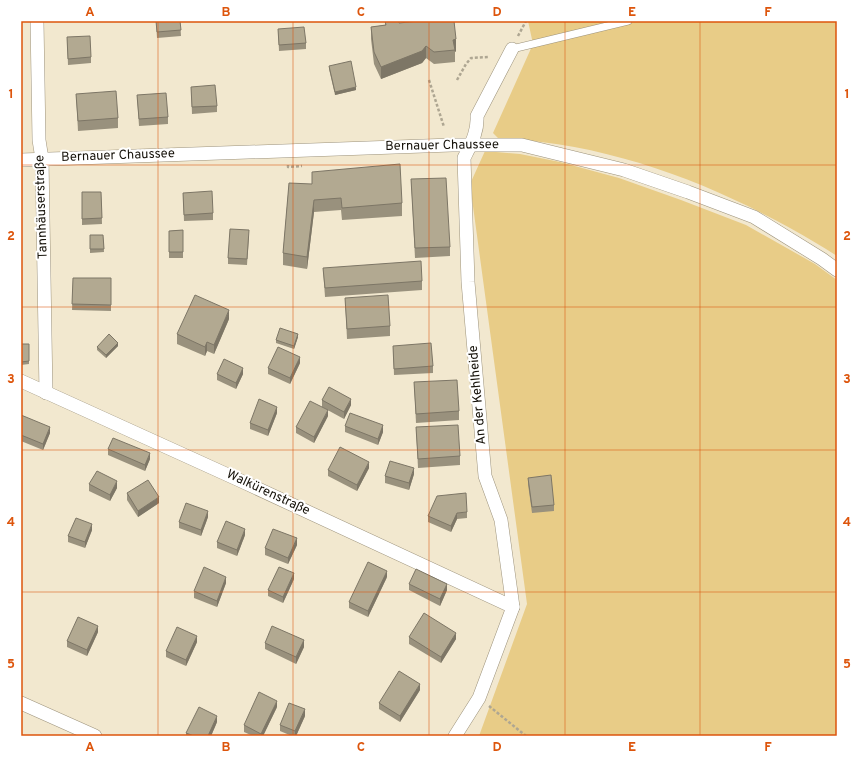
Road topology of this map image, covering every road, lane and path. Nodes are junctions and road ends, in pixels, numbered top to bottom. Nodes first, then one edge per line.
1 (37, 21) edge
2 (628, 21) edge
3 (512, 49) joint
4 (488, 57) dead end
5 (429, 80) dead end
6 (457, 80) dead end
7 (444, 128) dead end
8 (471, 144) junction
9 (42, 159) junction
10 (21, 160) edge
11 (837, 270) edge
12 (21, 382) edge
13 (46, 393) junction
14 (513, 606) junction
15 (479, 698) junction
16 (21, 703) edge
17 (95, 736) edge
18 (455, 736) edge
19 (526, 736) edge

1 - 9 street, Tannhäuserstraße
2 - 3 lane
3 - 8 street, An der Kehlheide
4 - 6 path
5 - 7 path
8 - 9 street, Bernauer Chaussee
8 - 11 street, Bernauer Chaussee
8 - 14 street, An der Kehlheide
9 - 10 street, Bernauer Chaussee
9 - 13 street, Tannhäuserstraße
12 - 13 street, Walkürenstraße
13 - 14 street, Walkürenstraße
14 - 15 street, An der Kehlheide
15 - 18 street, An der Kehlheide
15 - 19 path
16 - 17 street

